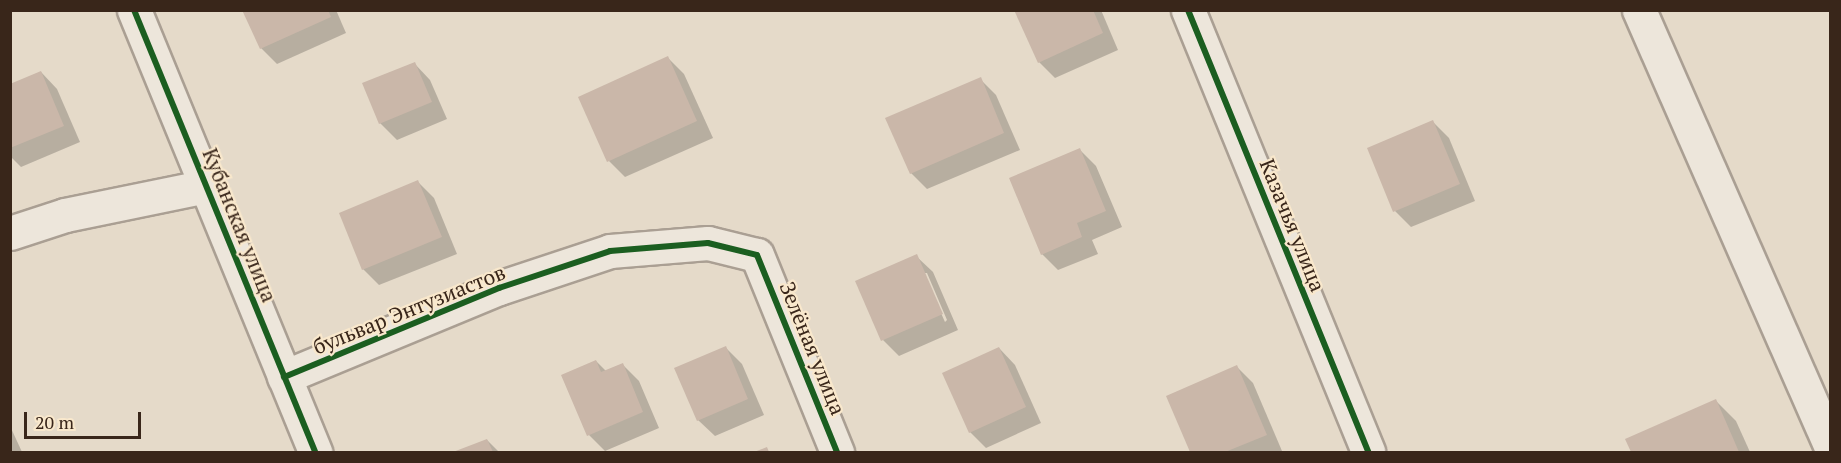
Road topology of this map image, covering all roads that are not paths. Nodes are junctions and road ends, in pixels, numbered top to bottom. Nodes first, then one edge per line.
1 (134, 10) edge
2 (1188, 10) edge
3 (1639, 10) edge
4 (206, 186) junction
5 (10, 233) edge
6 (757, 255) joint
7 (284, 377) junction
8 (1830, 446) edge
9 (315, 453) edge
10 (837, 453) edge
11 (1368, 453) edge

1 - 4 street, Кубанская улица
2 - 11 street, Казачья улица
3 - 8 street
4 - 5 street
4 - 7 street, Кубанская улица
6 - 7 street, бульвар Энтузиастов
6 - 10 street, Зелёная улица
7 - 9 street, Кубанская улица

